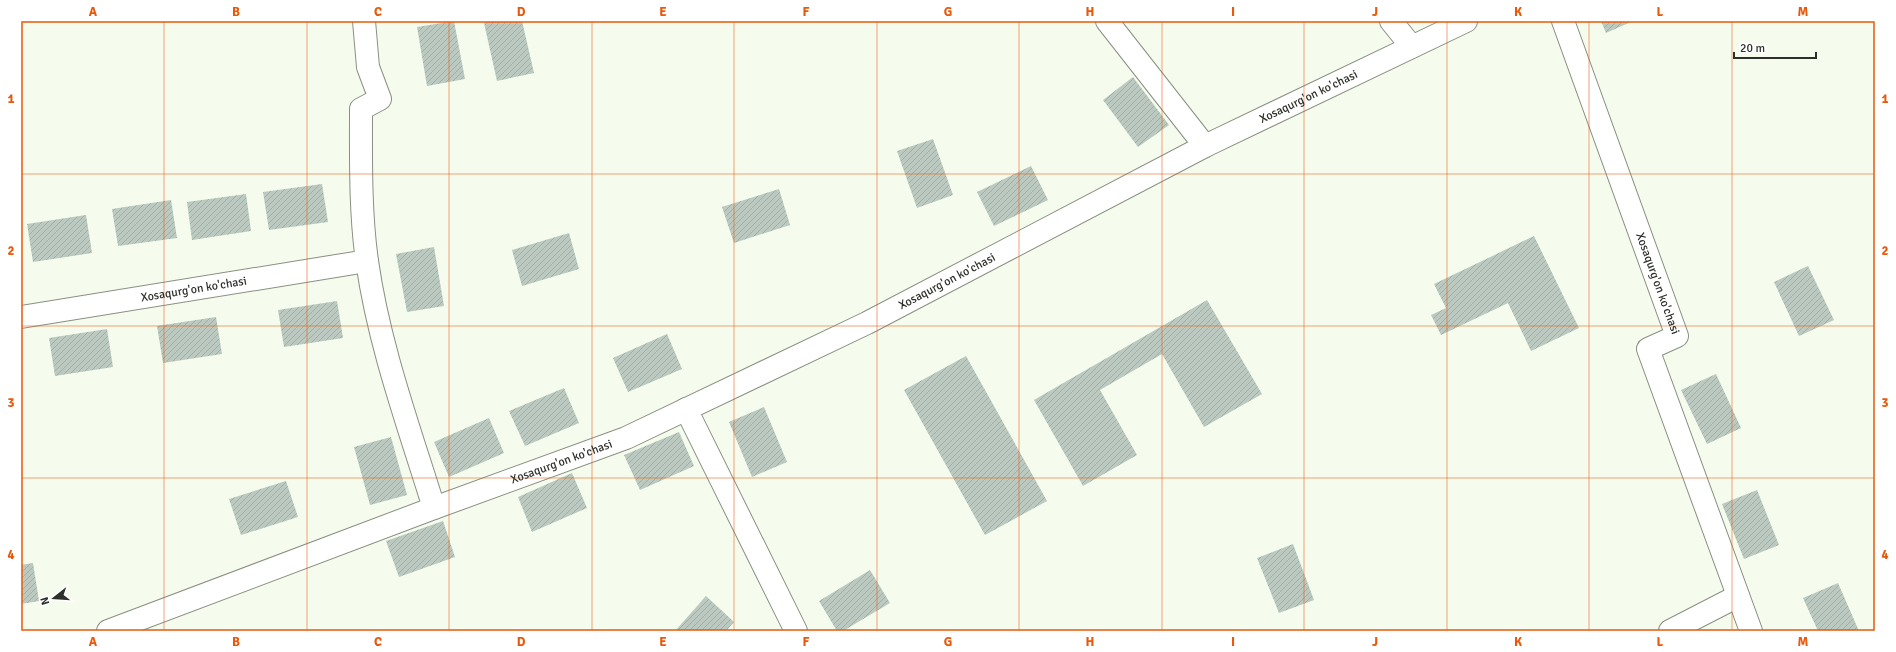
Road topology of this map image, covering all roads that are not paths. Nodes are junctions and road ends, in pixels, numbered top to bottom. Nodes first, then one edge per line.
1 (364, 21) edge
2 (1106, 21) edge
3 (1391, 21) edge
4 (1466, 21) edge
5 (1563, 21) edge
6 (1412, 47) junction
7 (1205, 146) junction
8 (367, 261) junction
9 (21, 317) edge
10 (686, 410) junction
11 (434, 508) junction
12 (1738, 596) junction
13 (108, 631) edge
14 (796, 631) edge
15 (1670, 631) edge
16 (1751, 631) edge

1 - 8 street
2 - 7 street
3 - 6 street
4 - 6 street, Xosaqurg'on ko'chasi
5 - 12 street, Xosaqurg'on ko'chasi
6 - 7 street, Xosaqurg'on ko'chasi
7 - 10 street, Xosaqurg'on ko'chasi
8 - 9 street, Xosaqurg'on ko'chasi
8 - 11 street
10 - 11 street, Xosaqurg'on ko'chasi
10 - 14 street
11 - 13 street, Xosaqurg'on ko'chasi
12 - 15 street
12 - 16 street, Xosaqurg'on ko'chasi

